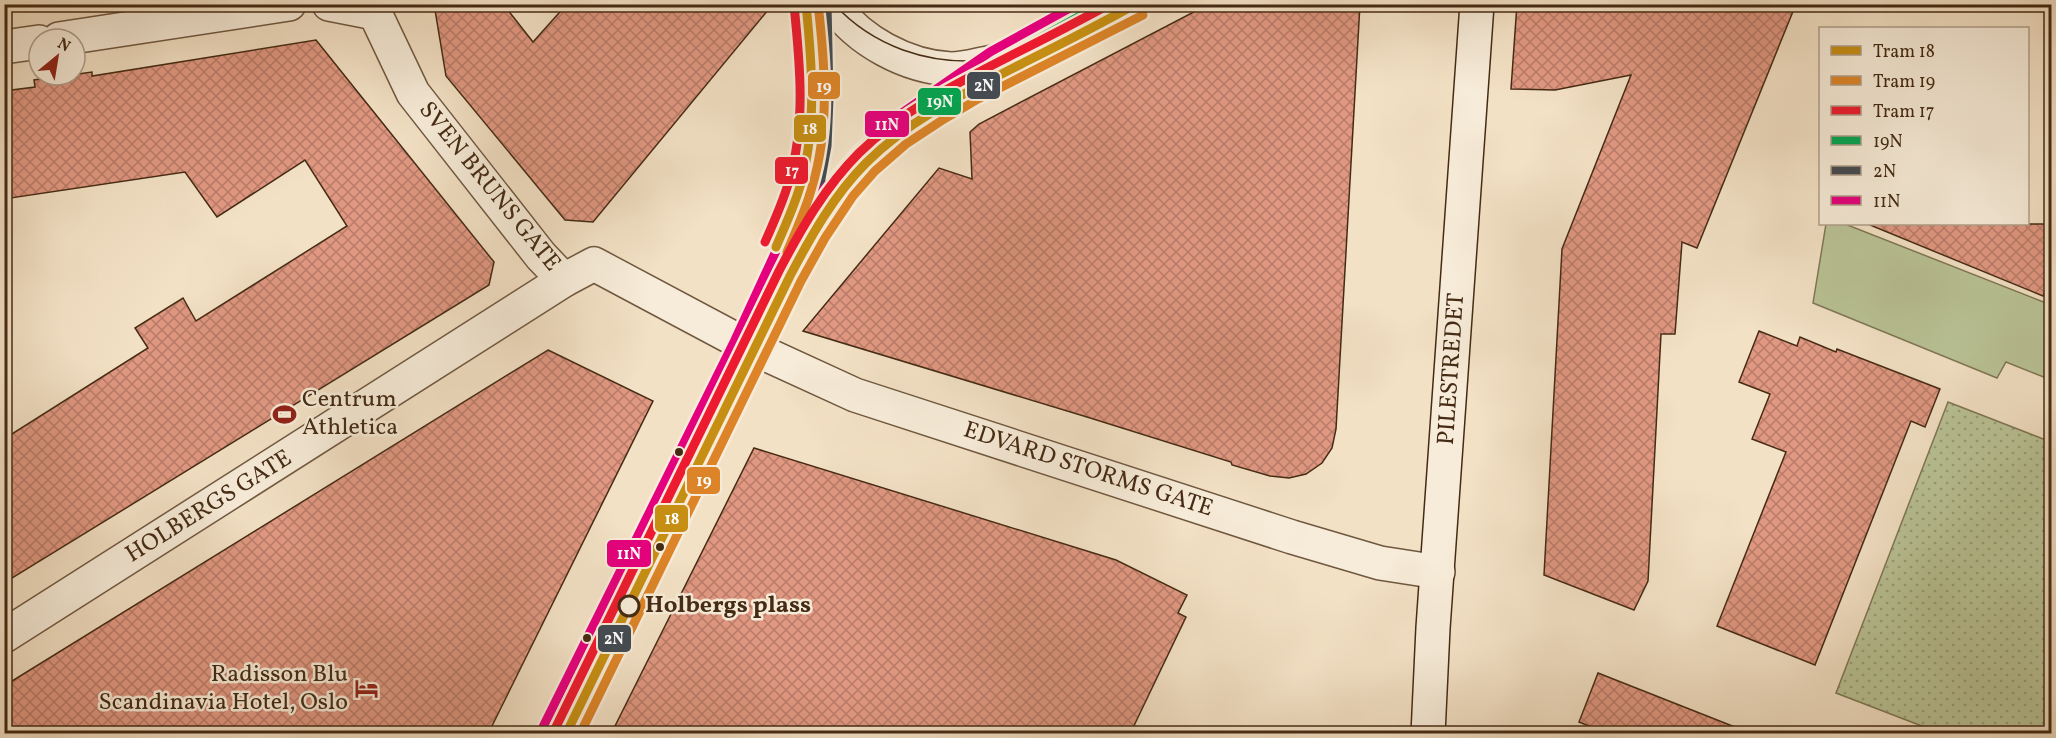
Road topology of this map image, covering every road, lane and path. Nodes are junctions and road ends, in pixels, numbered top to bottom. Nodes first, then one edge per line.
1 (290, 4) edge
2 (329, 4) edge
3 (815, 4) edge
4 (833, 4) edge
5 (1103, 4) edge
6 (1477, 4) edge
7 (375, 9) edge
8 (87, 35) edge
9 (27, 44) edge
10 (4, 47) edge
11 (997, 62) junction
12 (800, 229) junction
13 (564, 280) junction
14 (746, 345) junction
15 (1438, 572) junction
16 (4, 636) edge
17 (554, 734) edge
18 (1428, 734) edge

1 - 8 street
2 - 7 street
3 - 12 street
4 - 11 street
5 - 11 street
6 - 15 street, PILESTREDET
7 - 13 street, SVEN BRUNS GATE
9 - 10 street
11 - 12 street
12 - 14 street
13 - 14 street, SVEN BRUNS GATE
13 - 16 street, HOLBERGS GATE
14 - 15 street, EDVARD STORMS GATE
14 - 17 street
15 - 18 street, PILESTREDET

